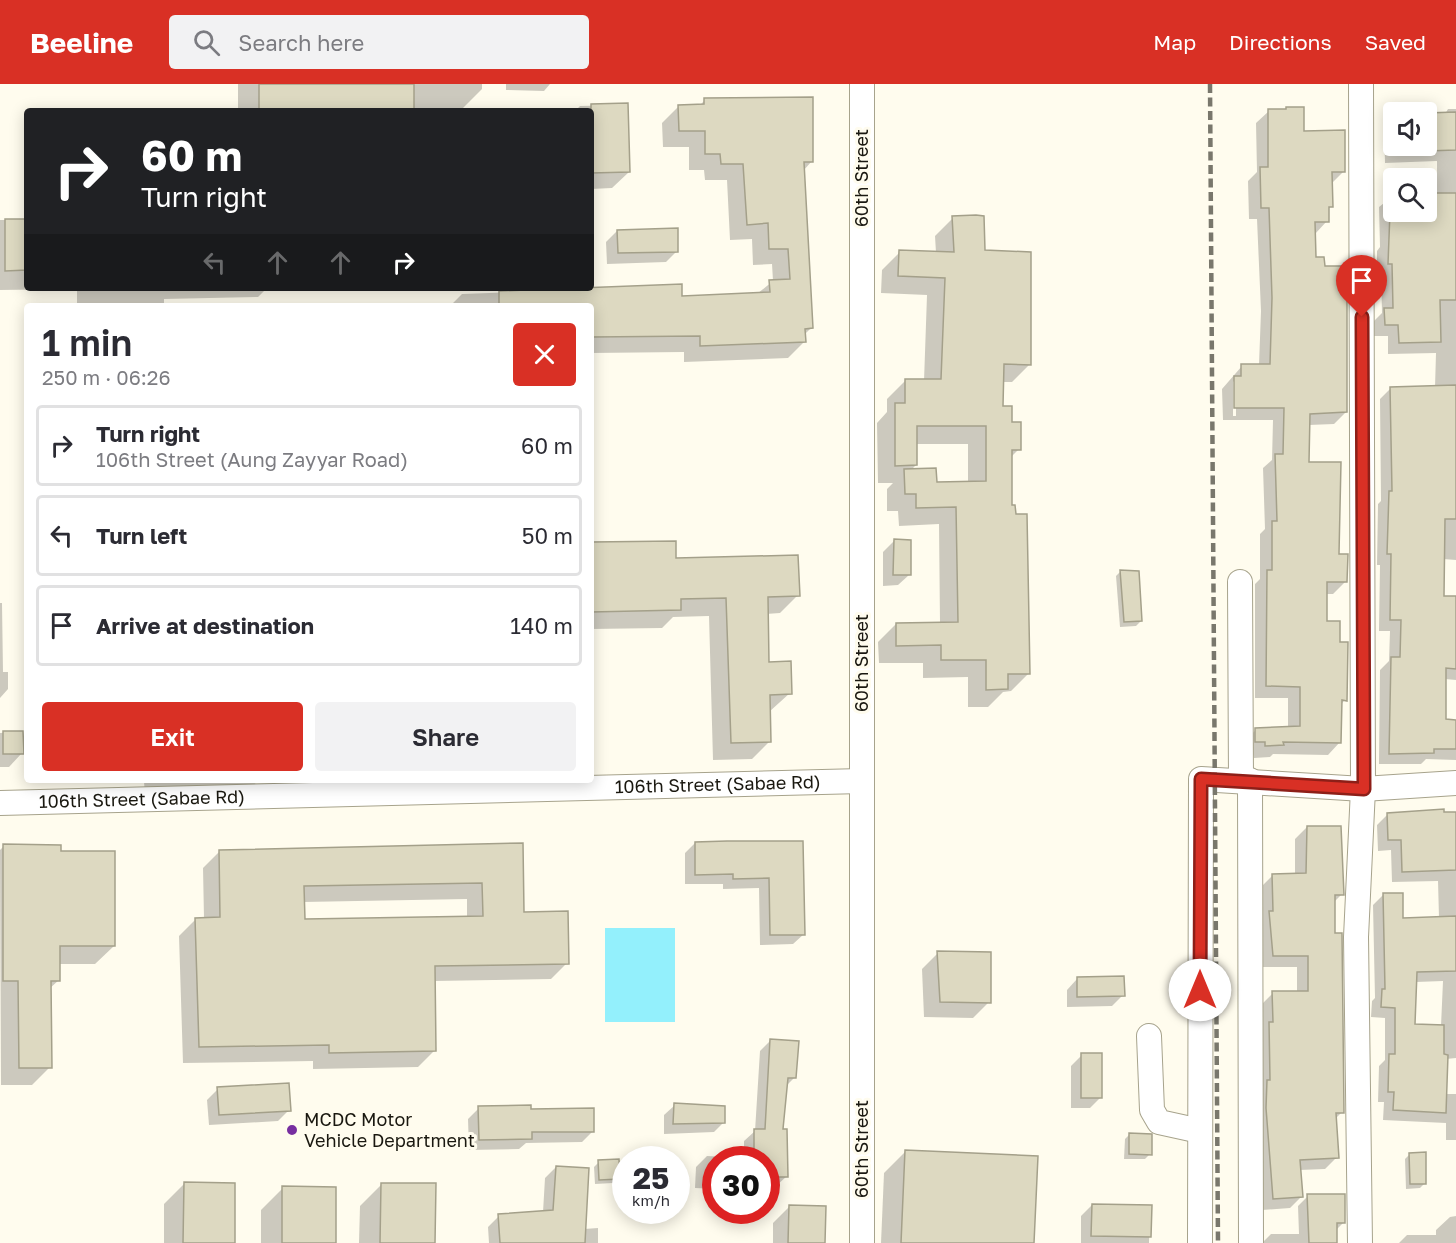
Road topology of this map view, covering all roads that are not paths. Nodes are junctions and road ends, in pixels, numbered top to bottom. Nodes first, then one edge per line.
1 (862, 84) edge
2 (1361, 84) edge
3 (1240, 582) dead end
4 (862, 781) junction
5 (1246, 781) junction
6 (1456, 783) edge
7 (1364, 789) junction
8 (0, 803) edge
9 (1149, 1036) dead end
10 (1200, 1131) junction
11 (862, 1243) edge
12 (1200, 1243) edge
13 (1251, 1243) edge
14 (1360, 1243) edge

1 - 4 street, 60th Street
2 - 7 street
3 - 5 street
4 - 8 street, 106th Street (Sabae Rd)
4 - 11 street, 60th Street
5 - 7 street
5 - 10 street
5 - 13 street
6 - 7 street
7 - 14 street
9 - 10 street
10 - 12 street

